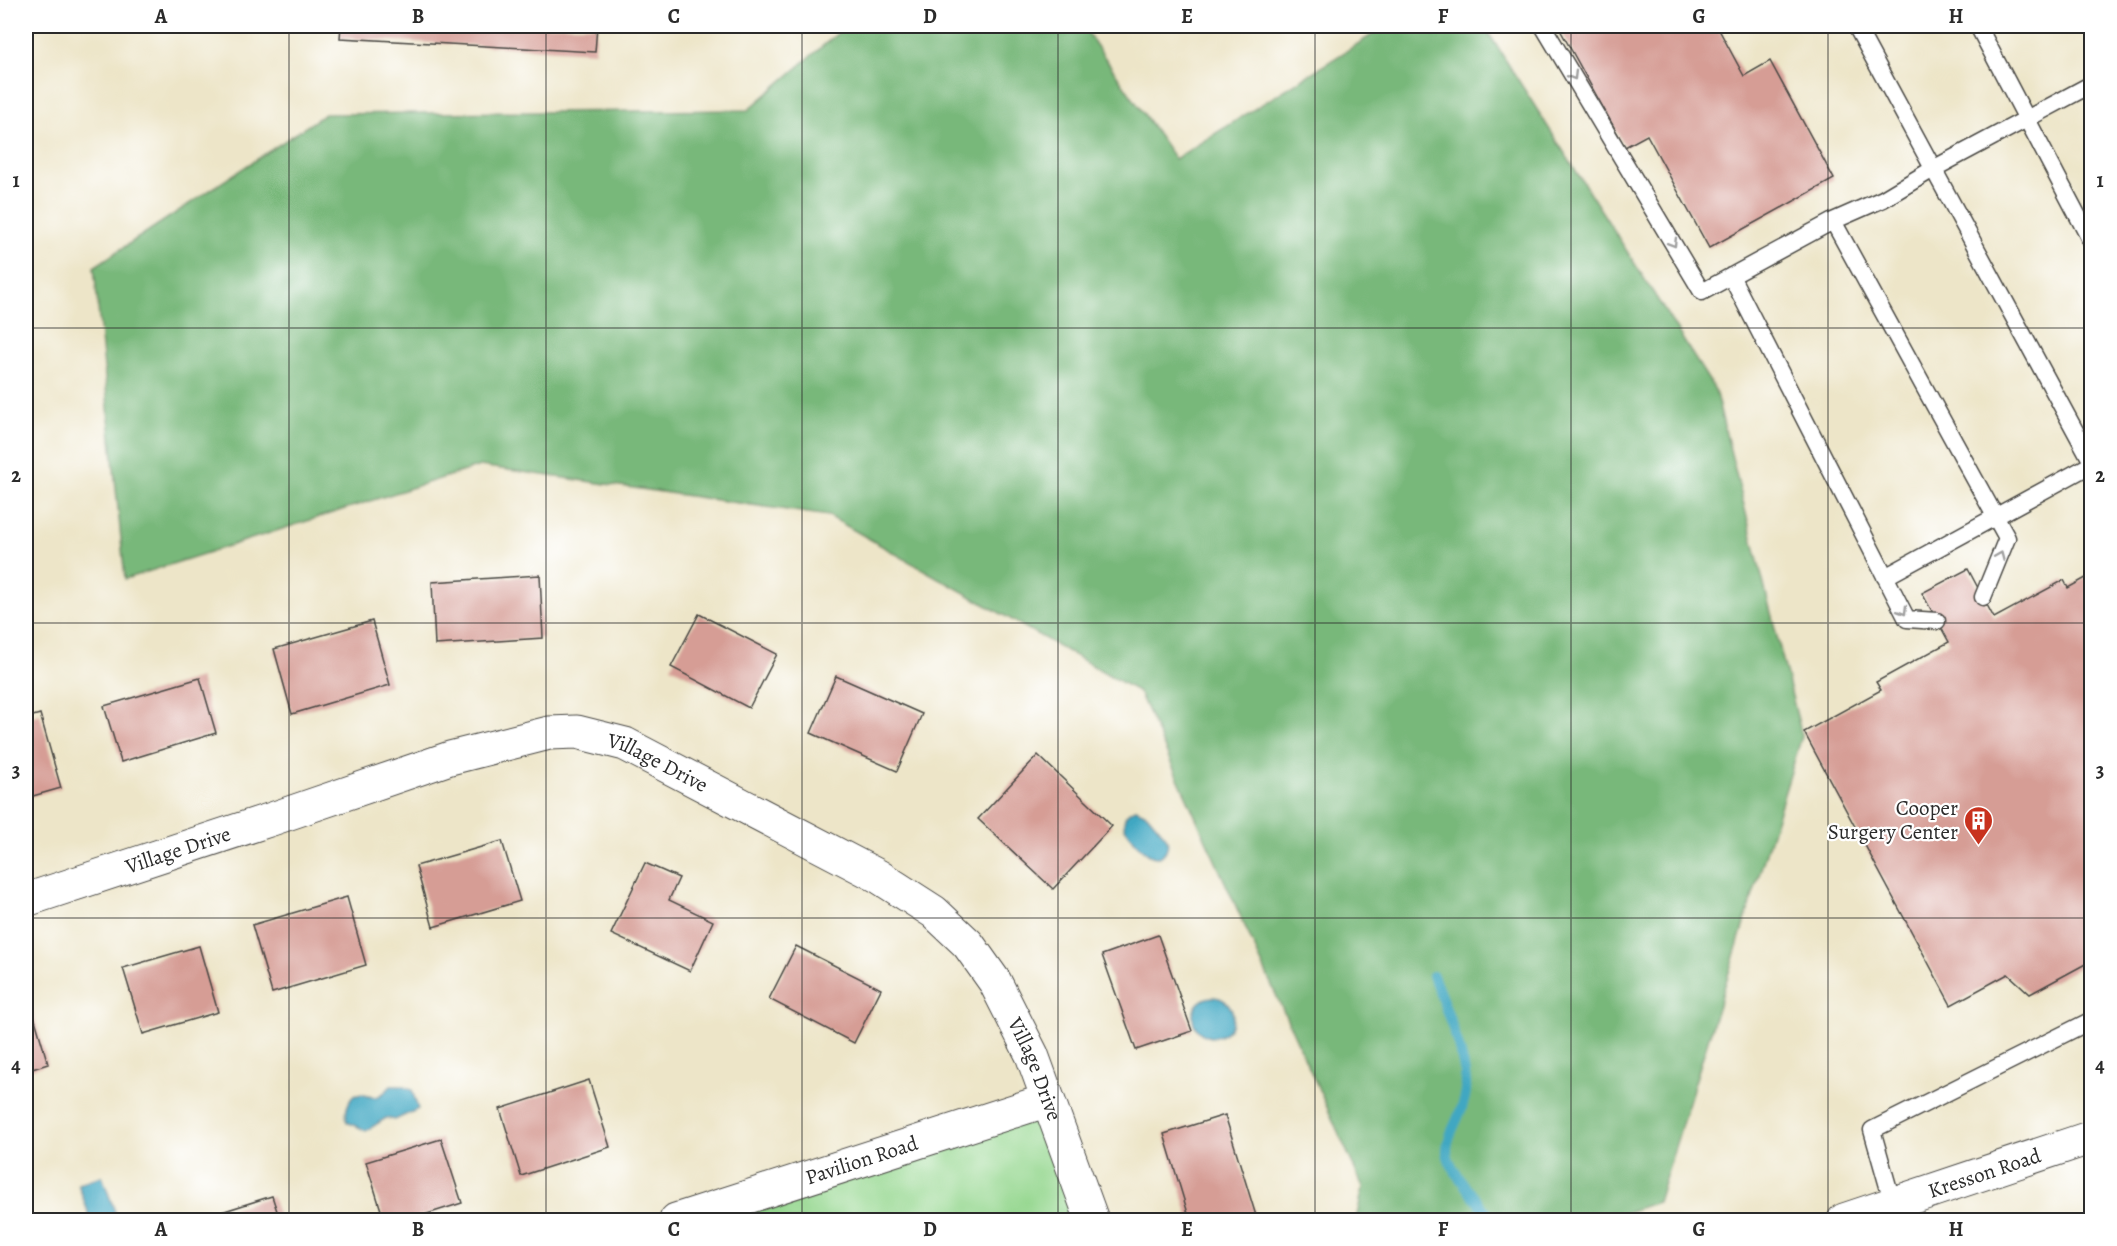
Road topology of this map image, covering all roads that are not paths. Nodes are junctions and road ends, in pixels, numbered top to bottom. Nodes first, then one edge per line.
1 (1543, 26) edge
2 (1856, 26) edge
3 (1978, 26) edge
4 (2091, 84) edge
5 (2026, 118) junction
6 (1933, 169) junction
7 (1833, 221) junction
8 (2091, 243) edge
9 (1731, 276) junction
10 (2091, 463) edge
11 (1996, 516) junction
12 (1885, 577) junction
13 (1983, 597) dead end
14 (1937, 621) dead end
15 (26, 900) edge
16 (2091, 1020) edge
17 (1048, 1100) junction
18 (2091, 1137) edge
19 (1893, 1204) junction
20 (676, 1221) edge
21 (1092, 1221) edge
22 (1844, 1221) edge

1 -> 9 lane
2 - 6 lane
3 - 5 lane
4 - 5 lane
5 - 6 lane
5 - 8 lane
6 - 7 lane
6 - 10 lane
7 - 9 lane
7 - 11 lane
9 - 12 lane
10 - 11 lane
11 - 12 lane
13 -> 11 lane
12 -> 14 lane
15 - 17 street, Village Drive
16 - 19 lane
17 - 20 street, Pavilion Road
17 - 21 street, Village Drive
18 - 19 street, Kresson Road
19 - 22 street, Kresson Road

